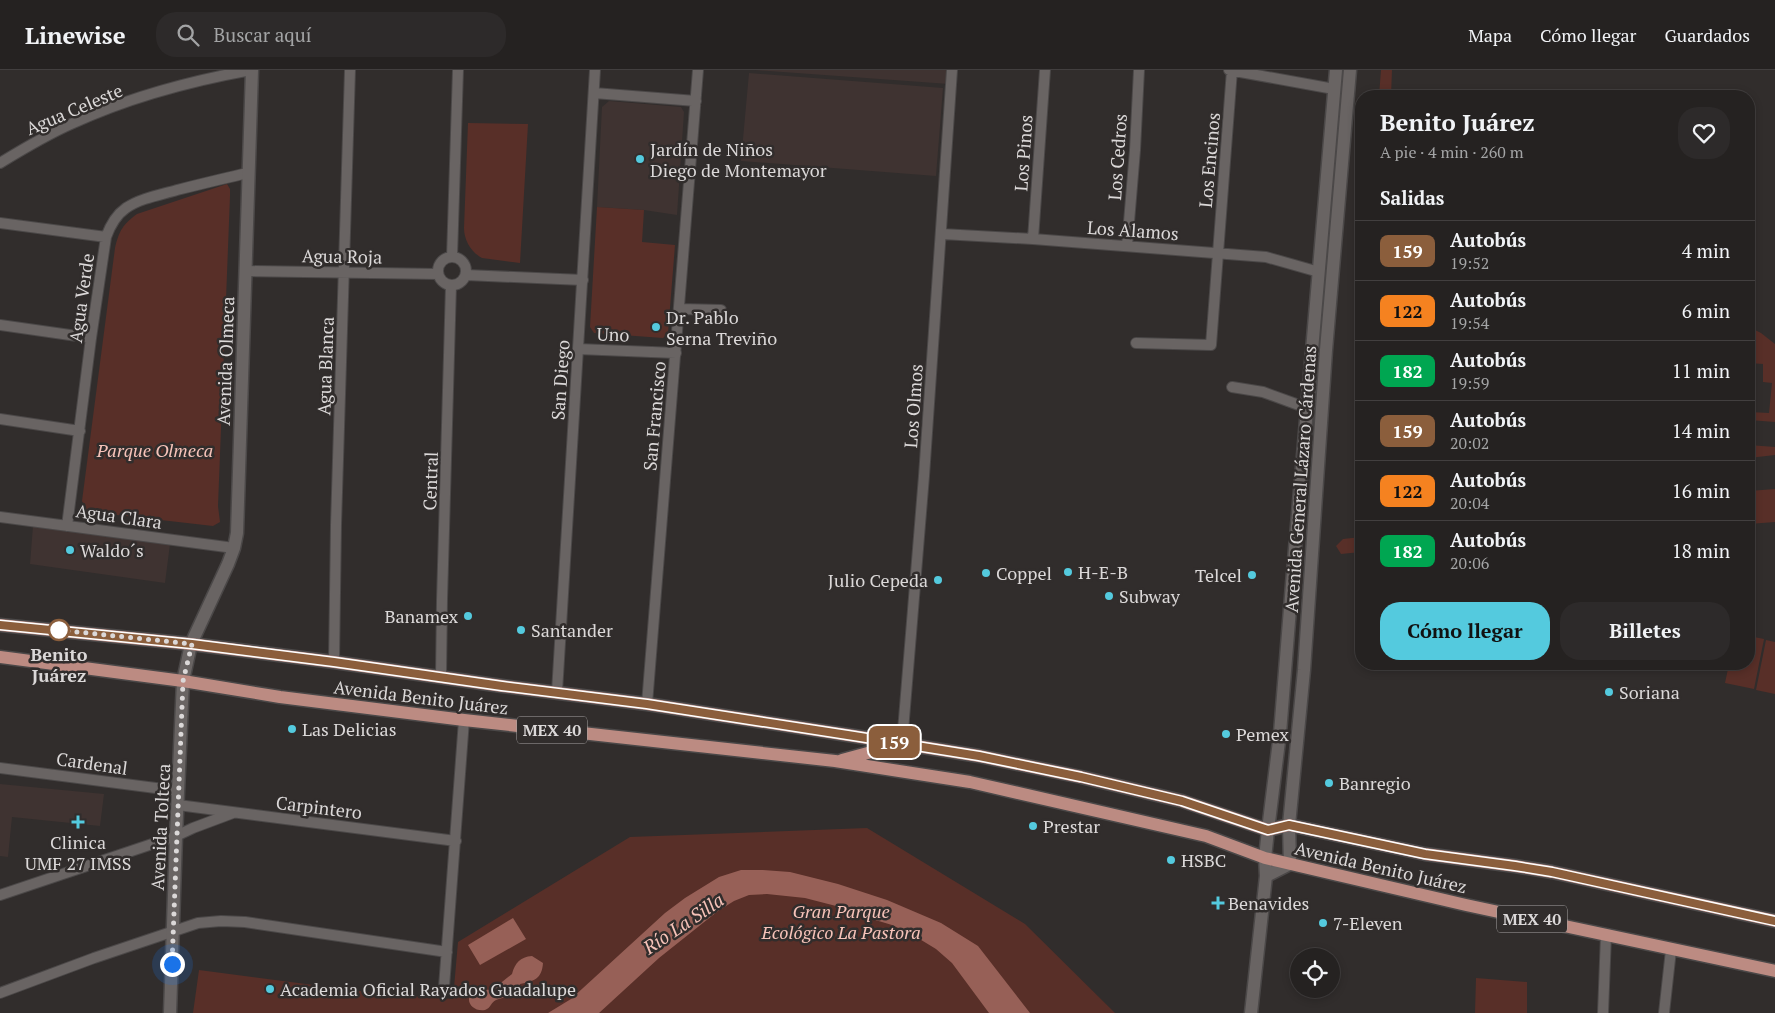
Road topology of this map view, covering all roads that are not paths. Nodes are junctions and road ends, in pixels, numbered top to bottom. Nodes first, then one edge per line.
1 (252, 70) edge
2 (350, 70) edge
3 (458, 70) edge
4 (595, 70) edge
5 (698, 70) edge
6 (952, 70) edge
7 (1045, 70) edge
8 (1139, 70) edge
9 (1231, 70) edge
10 (1336, 70) edge
11 (1350, 70) edge
12 (1334, 89) junction
13 (594, 93) junction
14 (696, 101) junction
15 (0, 163) edge
16 (248, 172) junction
17 (0, 223) edge
18 (942, 234) junction
19 (106, 237) junction
20 (1033, 239) junction
21 (1127, 246) junction
22 (1217, 253) junction
23 (452, 256) junction
24 (246, 271) junction
25 (344, 272) junction
26 (1319, 272) junction
27 (438, 274) junction
28 (466, 275) junction
29 (583, 280) junction
30 (451, 285) junction
31 (680, 309) junction
32 (721, 310) dead end
33 (0, 325) edge
34 (91, 338) junction
35 (1136, 343) dead end
36 (578, 349) junction
37 (676, 353) junction
38 (1232, 387) dead end
39 (1307, 408) junction
40 (0, 419) edge
41 (80, 431) junction
42 (1304, 446) junction
43 (1315, 496) junction
44 (0, 517) edge
45 (66, 526) junction
46 (234, 548) junction
47 (0, 625) edge
48 (192, 644) junction
49 (0, 657) edge
50 (334, 662) junction
51 (441, 677) junction
52 (183, 681) junction
53 (557, 692) junction
54 (647, 704) junction
55 (464, 720) junction
56 (902, 743) junction
57 (835, 761) junction
58 (0, 768) edge
59 (179, 791) junction
60 (178, 805) junction
61 (234, 813) junction
62 (1289, 825) junction
63 (1268, 830) junction
64 (176, 836) junction
65 (456, 841) junction
66 (1265, 858) junction
67 (1290, 864) junction
68 (1266, 876) junction
69 (0, 894) edge
70 (1775, 921) edge
71 (172, 931) junction
72 (1606, 935) junction
73 (1671, 950) junction
74 (447, 952) junction
75 (1775, 971) edge
76 (444, 987) dead end
77 (0, 993) edge
78 (170, 1013) edge
79 (1251, 1013) edge
80 (1603, 1013) edge
81 (1664, 1013) edge

1 - 15 street, Agua Celeste
1 - 16 street, Avenida Olmeca
2 - 25 street, Agua Blanca
3 - 23 street
4 - 13 street, San Diego
5 - 14 street, San Francisco
6 - 18 street, Los Olmos
7 - 20 street, Los Pinos
8 - 21 street, Los Cedros
9 - 12 street
9 - 22 street, Los Encinos
10 - 12 street, Avenida General Lázaro Cárdenas
11 - 43 street, Avenida General Lázaro Cárdenas
12 - 26 street, Avenida General Lázaro Cárdenas
13 - 14 street
13 - 29 street, San Diego
14 - 31 street, San Francisco
16 - 19 street, Agua Verde
16 - 24 street, Avenida Olmeca
17 - 19 street
18 - 20 street, Los Alamos
18 - 56 street, Los Olmos
19 - 34 street, Agua Verde
20 - 21 street, Los Alamos
21 - 22 street, Los Alamos
22 - 26 street, Los Alamos
22 - 35 street, Los Encinos
23 - 27 street
23 - 28 street
24 - 25 street, Agua Roja
24 - 46 street, Avenida Olmeca
25 - 27 street, Agua Roja
25 - 50 street, Agua Blanca
26 - 39 street, Avenida General Lázaro Cárdenas
27 - 30 street
28 - 29 street
28 - 30 street
29 - 36 street, San Diego
30 - 51 street, Central
31 - 32 street
31 - 37 street, San Francisco
33 - 34 street
34 - 41 street, Agua Verde
36 - 37 street, Uno
36 - 53 street, San Diego
37 - 54 street, San Francisco
38 - 39 street
39 - 42 street, Avenida General Lázaro Cárdenas
40 - 41 street
41 - 45 street, Agua Verde
42 - 43 street
42 - 63 street, Avenida General Lázaro Cárdenas
43 - 62 street, Avenida General Lázaro Cárdenas
44 - 45 street, Agua Clara
45 - 46 street, Agua Clara
46 - 48 street, Avenida Olmeca
47 - 48 main road, Avenida Benito Juárez / MEX 40
48 - 50 main road, Avenida Benito Juárez / MEX 40
48 - 52 street, Avenida Tolteca
49 - 52 main road, Avenida Benito Juárez / MEX 40
50 - 51 main road, Avenida Benito Juárez / MEX 40
51 - 53 main road, Avenida Benito Juárez / MEX 40
52 - 55 main road, Avenida Benito Juárez / MEX 40
52 - 59 street, Avenida Tolteca
53 - 54 main road, Avenida Benito Juárez / MEX 40
54 - 56 main road, Avenida Benito Juárez / MEX 40
55 - 57 main road, Avenida Benito Juárez / MEX 40
55 - 65 street
56 - 57 main road
56 - 63 main road, Avenida Benito Juárez / MEX 40
57 - 66 main road, Avenida Benito Juárez / MEX 40
58 - 59 street, Cardenal
59 - 60 street, Avenida Tolteca
60 - 61 street, Carpintero
60 - 64 street, Avenida Tolteca
61 - 64 street
61 - 65 street, Carpintero
62 - 63 main road, Avenida Benito Juárez
62 - 67 street, Avenida General Lázaro Cárdenas
62 - 70 main road, Avenida Benito Juárez
63 - 66 street, Avenida General Lázaro Cárdenas
64 - 69 street
64 - 71 street, Avenida Tolteca
65 - 74 street
66 - 67 main road, Avenida Benito Juárez / MEX 40
66 - 68 street, Avenida General Lázaro Cárdenas
67 - 68 street
67 - 72 main road, Avenida Benito Juárez / MEX 40
68 - 79 street, Avenida General Lázaro Cárdenas
71 - 74 street
71 - 77 street
71 - 78 street, Avenida Tolteca
72 - 73 main road, Avenida Benito Juárez / MEX 40
72 - 80 street
73 - 75 main road, Avenida Benito Juárez / MEX 40
73 - 81 street
74 - 76 street

